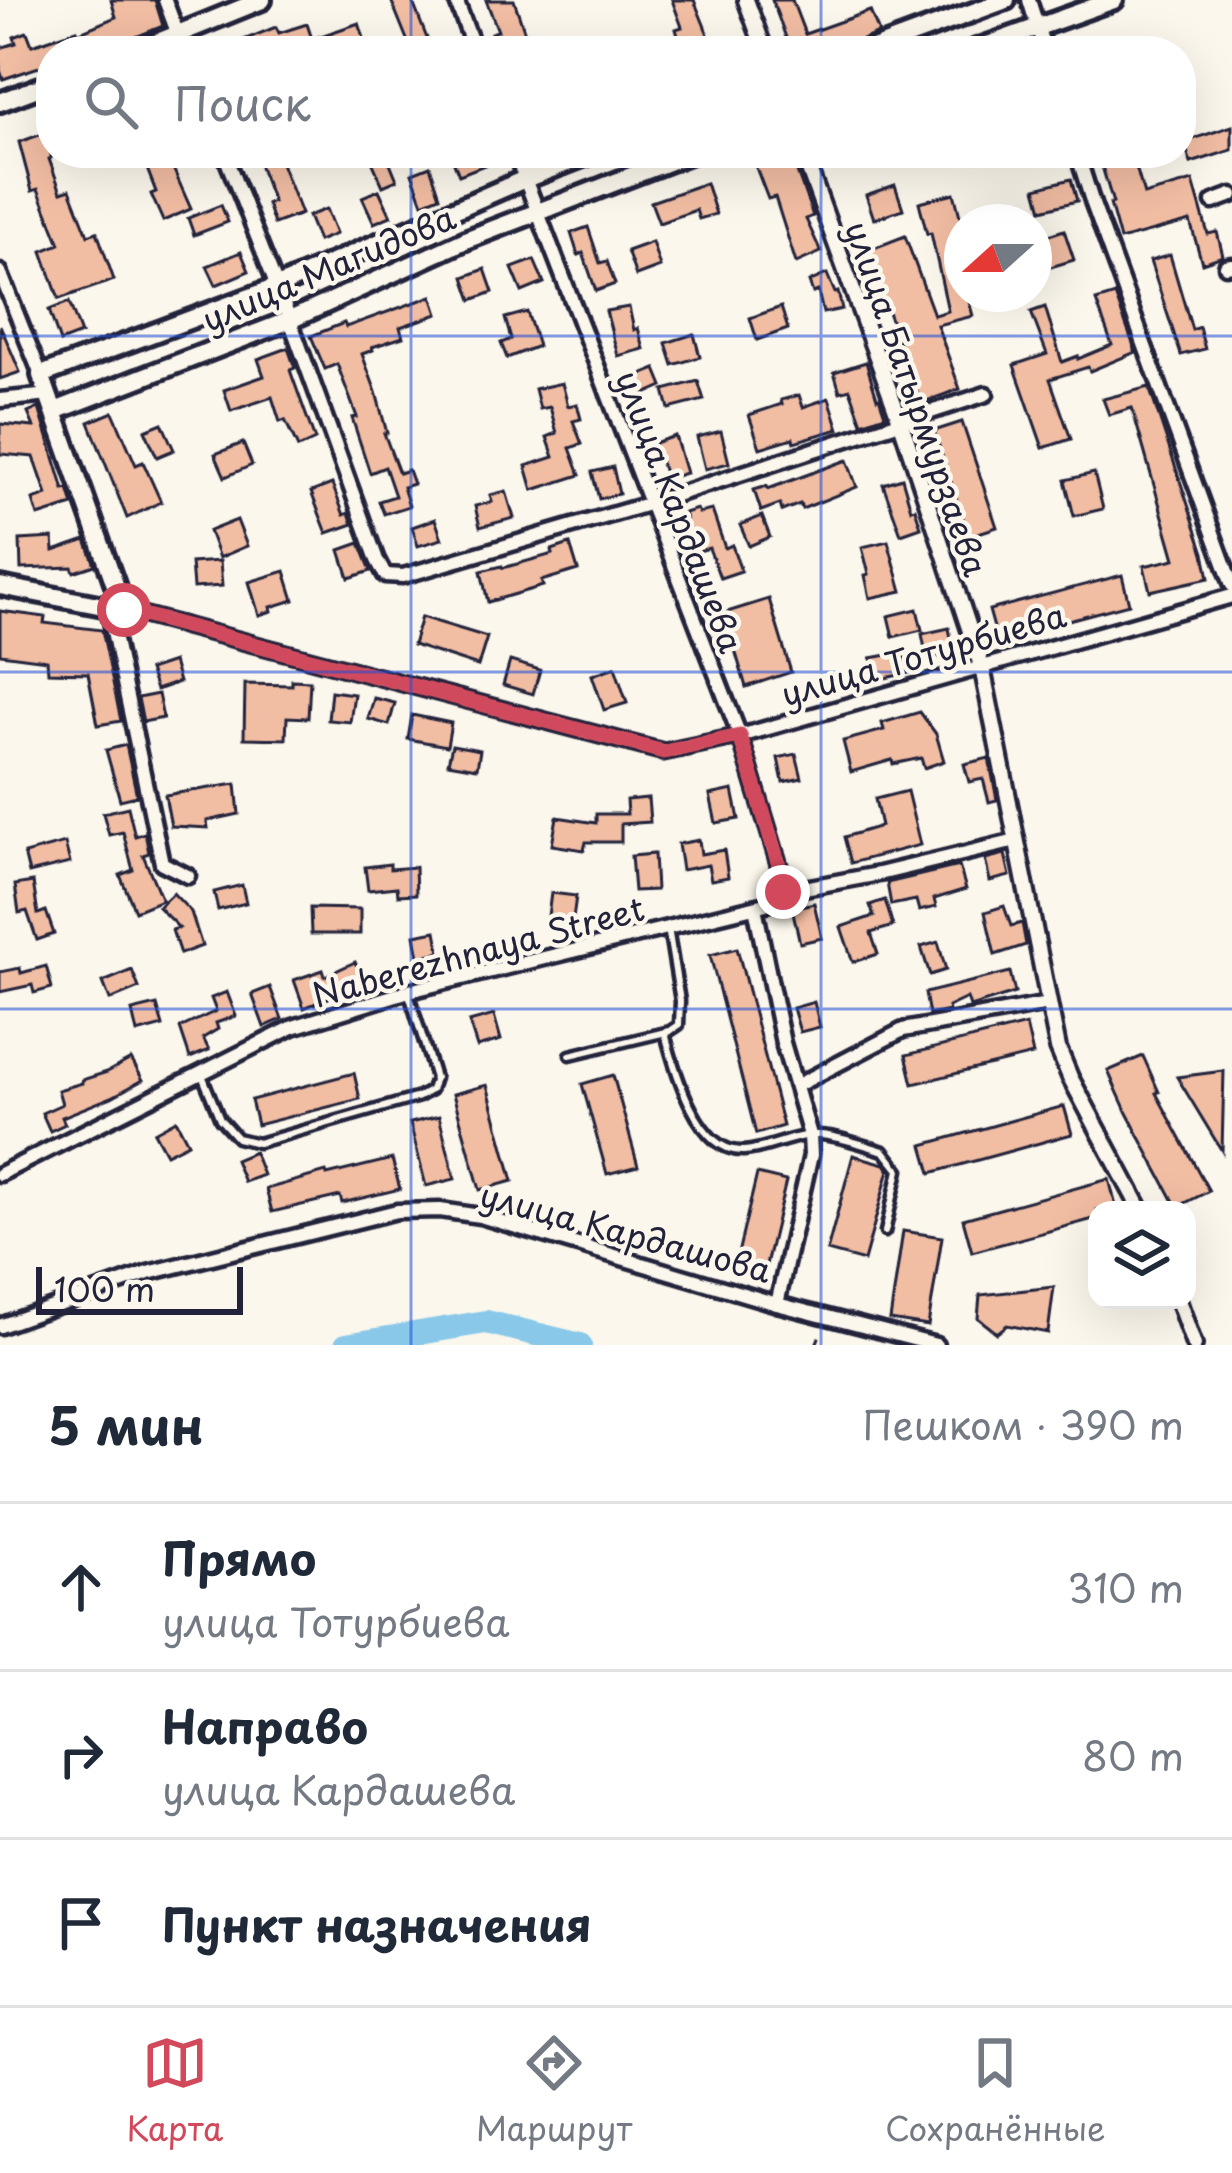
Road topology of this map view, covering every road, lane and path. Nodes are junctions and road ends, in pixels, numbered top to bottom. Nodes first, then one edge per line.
1 (165, 0) edge
2 (262, 0) edge
3 (456, 0) edge
4 (746, 0) edge
5 (1006, 0) edge
6 (1029, 0) edge
7 (1114, 0) edge
8 (1038, 27) junction
9 (178, 36) edge
10 (194, 36) edge
11 (470, 36) edge
12 (759, 36) edge
13 (909, 36) edge
14 (1013, 36) edge
15 (1041, 36) edge
16 (36, 89) edge
17 (0, 102) edge
18 (230, 168) edge
19 (520, 168) edge
20 (552, 168) edge
21 (652, 168) edge
22 (808, 168) edge
23 (1082, 168) edge
24 (524, 178) junction
25 (1232, 195) edge
26 (1213, 202) dead end
27 (537, 212) junction
28 (0, 272) edge
29 (277, 287) junction
30 (290, 320) junction
31 (40, 375) junction
32 (986, 394) dead end
33 (0, 400) edge
34 (52, 403) junction
35 (901, 423) junction
36 (649, 503) junction
37 (1232, 585) edge
38 (0, 586) edge
39 (1232, 596) edge
40 (116, 609) junction
41 (982, 667) junction
42 (740, 736) junction
43 (1016, 842) junction
44 (188, 876) dead end
45 (783, 892) junction
46 (755, 907) junction
47 (668, 928) junction
48 (409, 992) junction
49 (1048, 1004) junction
50 (665, 1033) junction
51 (570, 1055) dead end
52 (200, 1072) junction
53 (796, 1086) junction
54 (810, 1135) junction
55 (0, 1174) edge
56 (1137, 1201) edge
57 (885, 1232) dead end
58 (777, 1304) junction
59 (1181, 1309) edge
60 (0, 1326) edge
61 (821, 1330) dead end
62 (816, 1345) edge
63 (936, 1345) edge
64 (1194, 1345) edge

1 - 9 street
2 - 10 main road
3 - 11 street
4 - 12 street
5 - 13 main road
6 - 8 street
7 - 8 main road
8 - 14 main road
8 - 15 street
16 - 17 main road
18 - 29 street
19 - 24 street, улица Кардашева
20 - 24 main road, улица Магидова
21 - 27 main road, улица Магидова
22 - 35 street, улица Батырмурзаева
23 - 37 street
24 - 27 street, улица Кардашева
24 - 29 main road, улица Магидова
25 - 26 street
27 - 30 main road, улица Магидова
27 - 36 street, улица Кардашева
28 - 31 street
29 - 30 street
29 - 31 main road, улица Магидова
30 - 34 main road, улица Магидова
30 - 36 street
31 - 34 main road
32 - 35 street
33 - 34 street, улица Магидова
34 - 40 main road
35 - 36 street
35 - 41 street, улица Батырмурзаева
36 - 42 street, улица Кардашева
38 - 40 main road, улица Тотурбиева
39 - 41 street, улица Тотурбиева
40 - 42 street, улица Тотурбиева
40 - 44 street
41 - 42 street, улица Тотурбиева
41 - 43 street, улица Батырмурзаева
42 - 45 street, улица Кардашева
43 - 45 street, Naberezhnaya Street
43 - 49 street, улица Батырмурзаева
45 - 46 street, Naberezhnaya Street
46 - 47 street, Naberezhnaya Street
46 - 53 street, улица Кардашова
47 - 48 street, Naberezhnaya Street
47 - 50 lane
48 - 52 street, Naberezhnaya Street
48 - 52 lane
49 - 53 street
49 - 56 street, улица Батырмурзаева
50 - 51 lane
50 - 54 lane
52 - 55 street, Naberezhnaya Street
53 - 54 street, улица Кардашова
54 - 57 lane
54 - 58 street, улица Кардашова
58 - 60 street, улица Кардашова
58 - 63 street
59 - 64 street
61 - 62 path

